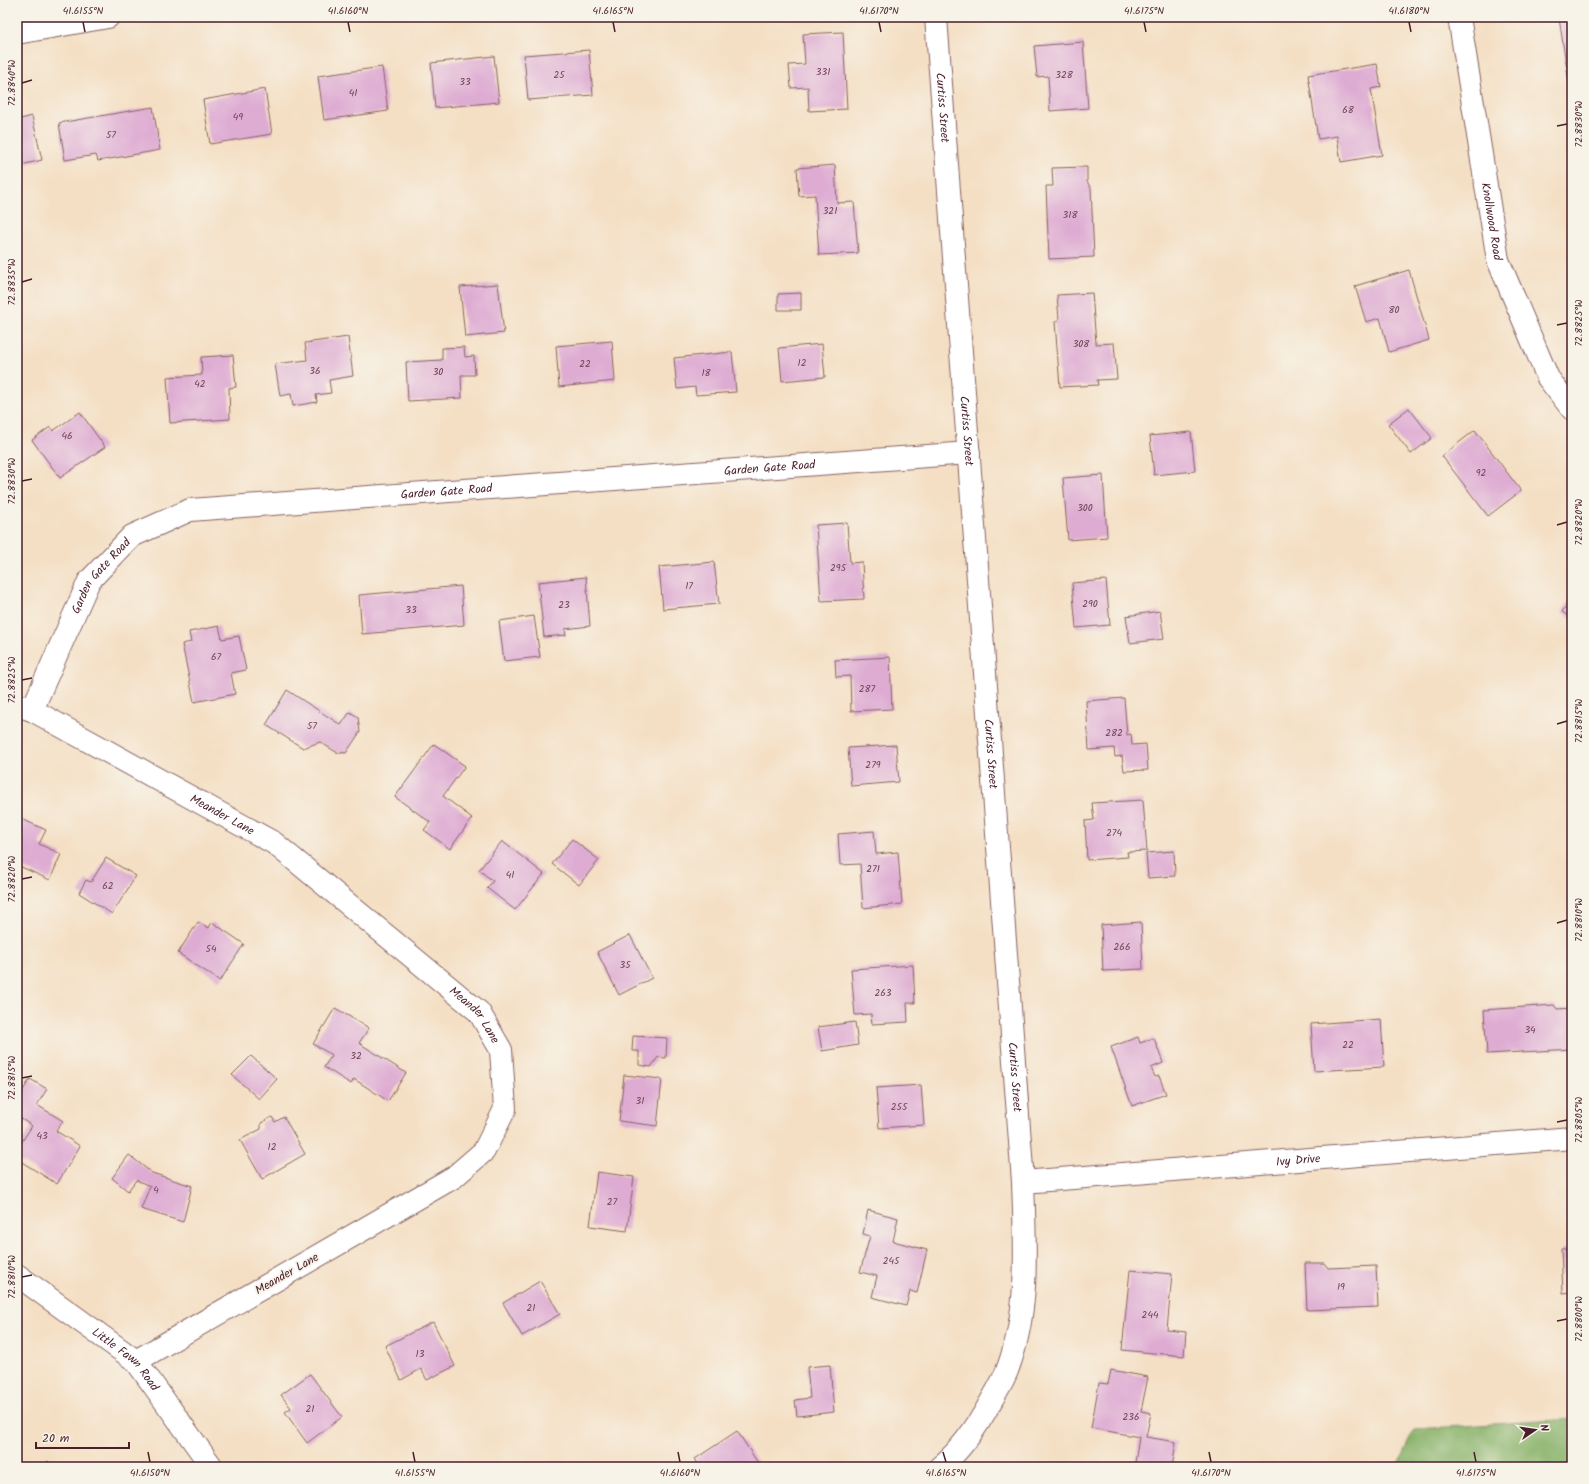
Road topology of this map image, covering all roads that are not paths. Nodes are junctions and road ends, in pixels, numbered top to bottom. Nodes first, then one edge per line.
1 (108, 17) edge
2 (936, 17) edge
3 (1459, 17) edge
4 (17, 33) edge
5 (1572, 409) edge
6 (969, 453) junction
7 (24, 708) edge
8 (1572, 1138) edge
9 (1023, 1182) junction
10 (17, 1275) edge
11 (136, 1361) junction
12 (212, 1467) edge
13 (940, 1467) edge

1 - 4 street
2 - 6 street, Curtiss Street
3 - 5 street, Knollwood Road
6 - 7 street, Garden Gate Road
6 - 9 street, Curtiss Street
7 - 11 street, Meander Lane
8 - 9 street, Ivy Drive
9 - 13 street, Curtiss Street
10 - 11 street, Little Fawn Road
11 - 12 street, Little Fawn Road

